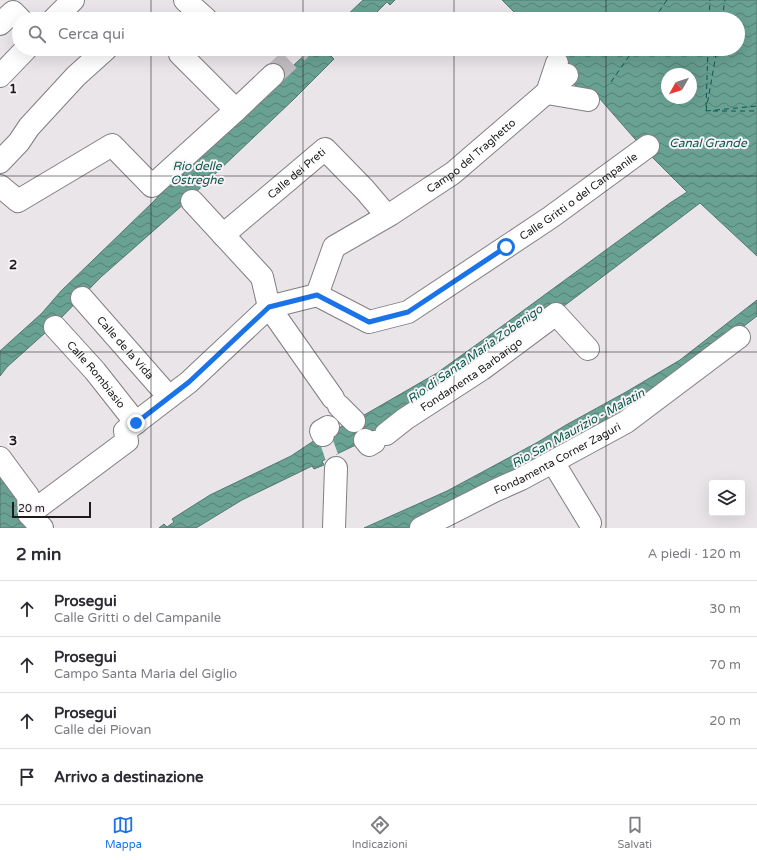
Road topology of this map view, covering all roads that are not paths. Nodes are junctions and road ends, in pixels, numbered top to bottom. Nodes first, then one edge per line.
1 (73, 0) edge
2 (185, 0) edge
3 (61, 12) edge
4 (198, 12) edge
5 (12, 13) edge
6 (0, 24) edge
7 (19, 56) edge
8 (98, 56) edge
9 (182, 56) edge
10 (562, 69) dead end
11 (273, 75) tunnel mouth
12 (0, 76) edge
13 (547, 93) junction
14 (588, 100) dead end
15 (236, 110) junction
16 (648, 146) dead end
17 (0, 162) edge
18 (0, 186) edge
19 (192, 201) dead end
20 (389, 215) junction
21 (223, 235) junction
22 (317, 295) junction
23 (82, 298) dead end
24 (269, 307) junction
25 (55, 327) dead end
26 (739, 337) dead end
27 (588, 349) dead end
28 (169, 397) junction
29 (338, 417) dead end
30 (136, 423) junction
31 (375, 439) dead end
32 (0, 458) edge
33 (553, 462) junction
34 (336, 468) dead end
35 (36, 521) edge
36 (590, 523) dead end
37 (334, 528) edge
38 (421, 528) edge

1 - 3 street
2 - 4 street
5 - 6 street
7 - 12 street
8 - 17 street
9 - 15 street
10 - 13 street
11 - 15 street
13 - 14 street
13 - 20 street, Campo del Traghetto
15 - 18 street
16 - 22 street, Calle Gritti o del Campanile
19 - 21 street
20 - 21 street, Calle dei Preti
20 - 22 street, Campo del Traghetto
21 - 24 street
22 - 24 street
23 - 28 street, Calle de la Vida
24 - 28 street
24 - 29 street
25 - 30 street, Calle Rombiasio
26 - 33 street, Fondamenta Corner Zaguri
27 - 31 street, Fondamenta Barbarigo
28 - 30 street
30 - 35 street
32 - 35 street
33 - 36 street
33 - 38 street, Fondamenta Corner Zaguri
34 - 37 street

